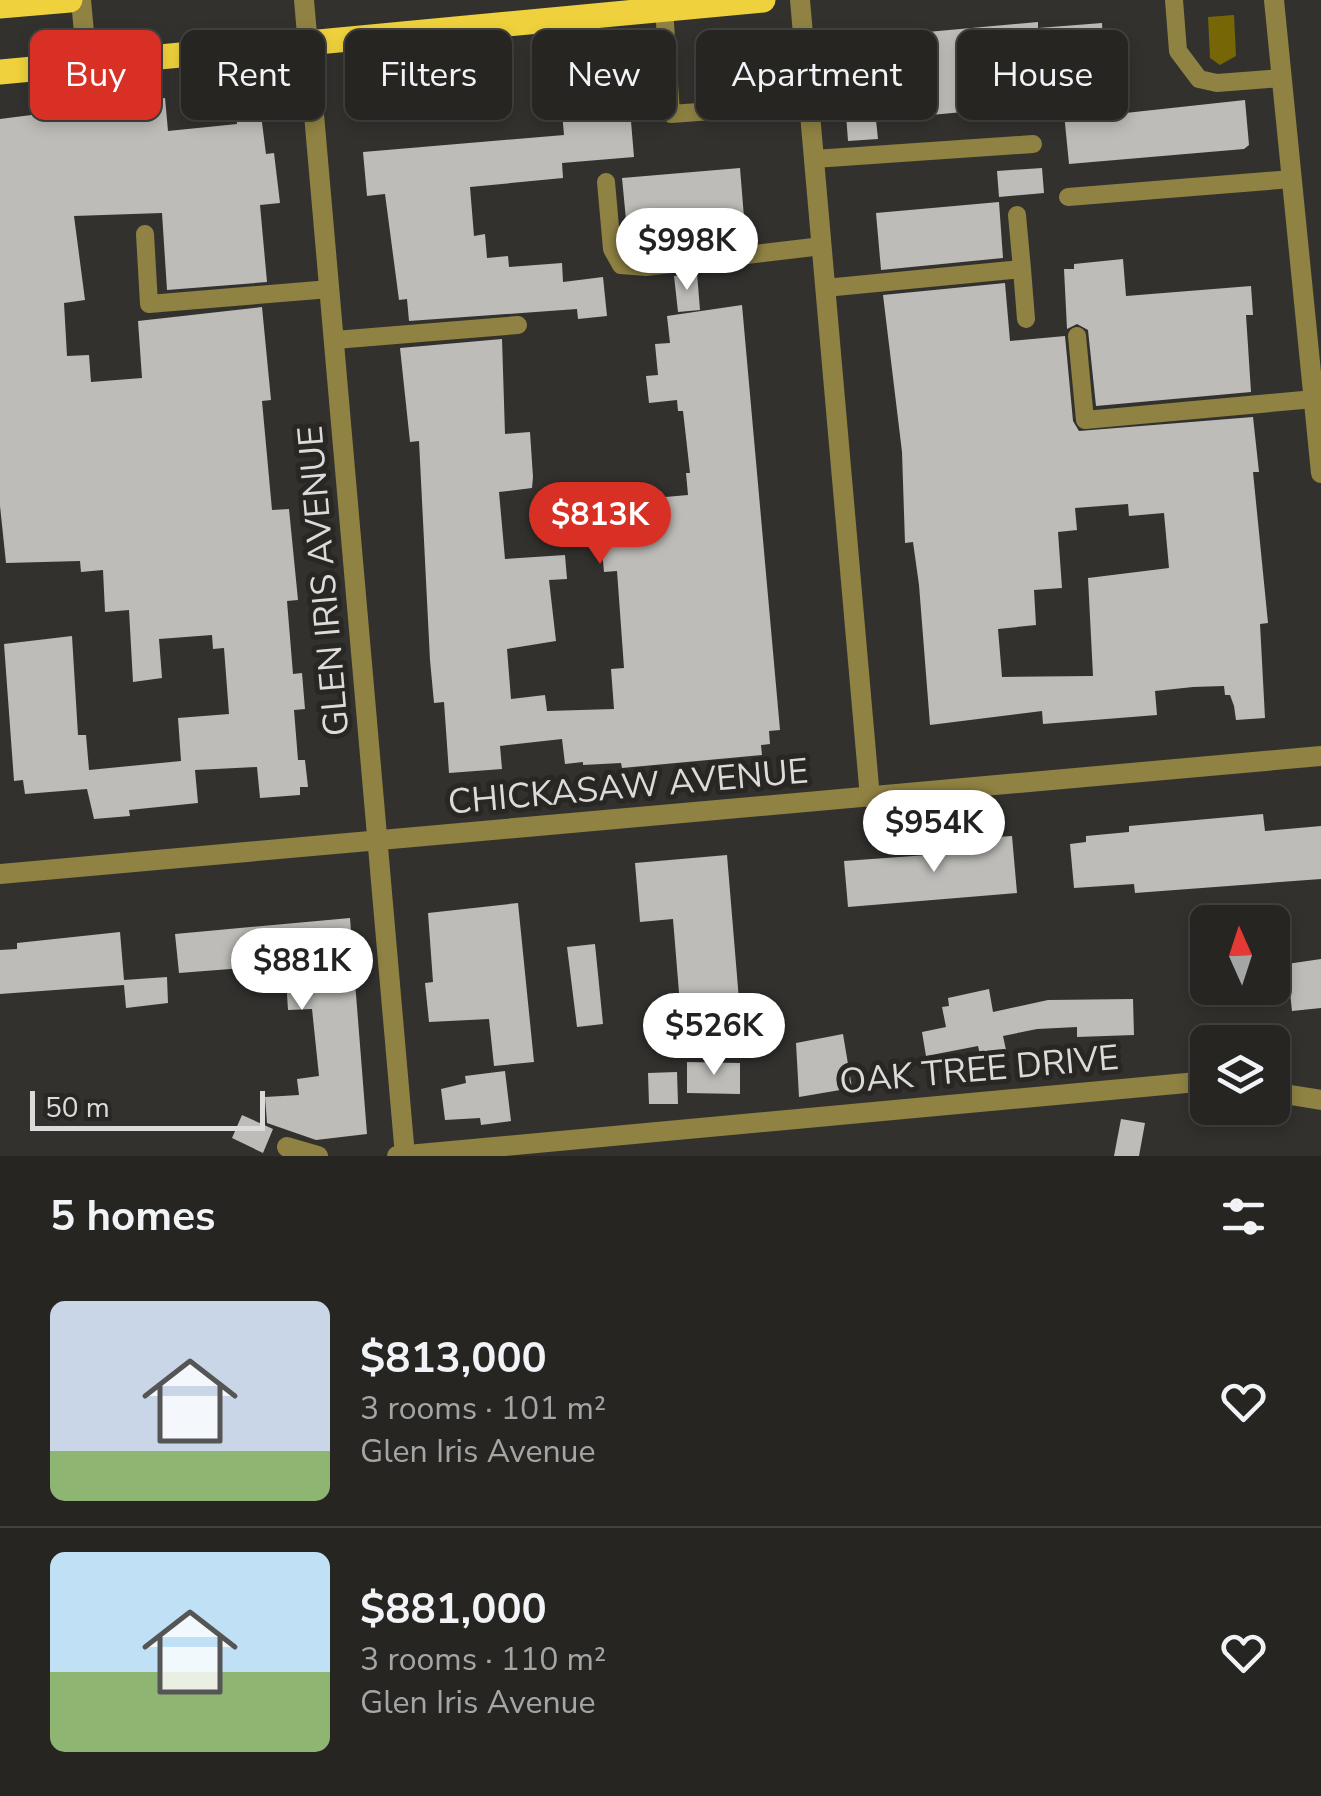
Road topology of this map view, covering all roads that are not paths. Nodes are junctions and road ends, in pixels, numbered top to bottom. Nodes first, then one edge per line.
1 (70, 0) edge
2 (80, 0) edge
3 (304, 0) edge
4 (762, 0) edge
5 (800, 0) edge
6 (1174, 0) edge
7 (1274, 0) edge
8 (0, 4) edge
9 (655, 6) edge
10 (83, 30) edge
11 (306, 30) edge
12 (803, 30) edge
13 (325, 38) edge
14 (30, 69) edge
15 (0, 72) edge
16 (1281, 78) junction
17 (696, 112) edge
18 (314, 120) edge
19 (810, 120) edge
20 (1033, 144) dead end
21 (814, 159) junction
22 (1292, 179) junction
23 (606, 182) dead end
24 (1068, 197) dead end
25 (1017, 216) dead end
26 (145, 234) dead end
27 (822, 246) junction
28 (1022, 269) junction
29 (330, 288) junction
30 (825, 288) junction
31 (1026, 319) dead end
32 (518, 324) dead end
33 (1077, 336) dead end
34 (335, 340) junction
35 (1314, 399) junction
36 (1321, 473) edge
37 (1321, 756) edge
38 (870, 798) junction
39 (379, 839) junction
40 (0, 874) edge
41 (1190, 1083) edge
42 (1290, 1095) edge
43 (1321, 1100) edge
44 (287, 1147) dead end
45 (318, 1156) edge
46 (402, 1156) edge

1 - 8 main road
2 - 10 street
3 - 11 street, GLEN IRIS AVENUE
4 - 9 main road
5 - 12 street
6 - 16 lane
7 - 16 street
9 - 13 main road
9 - 17 lane
14 - 15 main road
16 - 22 street
18 - 29 street, GLEN IRIS AVENUE
19 - 21 street
20 - 21 lane
21 - 27 street
22 - 24 lane
22 - 35 street
23 - 27 lane
25 - 28 lane
26 - 29 lane
27 - 30 street
28 - 30 lane
28 - 31 lane
29 - 34 street, GLEN IRIS AVENUE
30 - 38 street
32 - 34 lane
33 - 35 lane
34 - 39 street, GLEN IRIS AVENUE
35 - 36 street
37 - 38 street, CHICKASAW AVENUE
38 - 39 street, CHICKASAW AVENUE
39 - 40 street, CHICKASAW AVENUE
39 - 46 street, GLEN IRIS AVENUE
41 - 46 street, OAK TREE DRIVE
42 - 43 street
44 - 45 street

